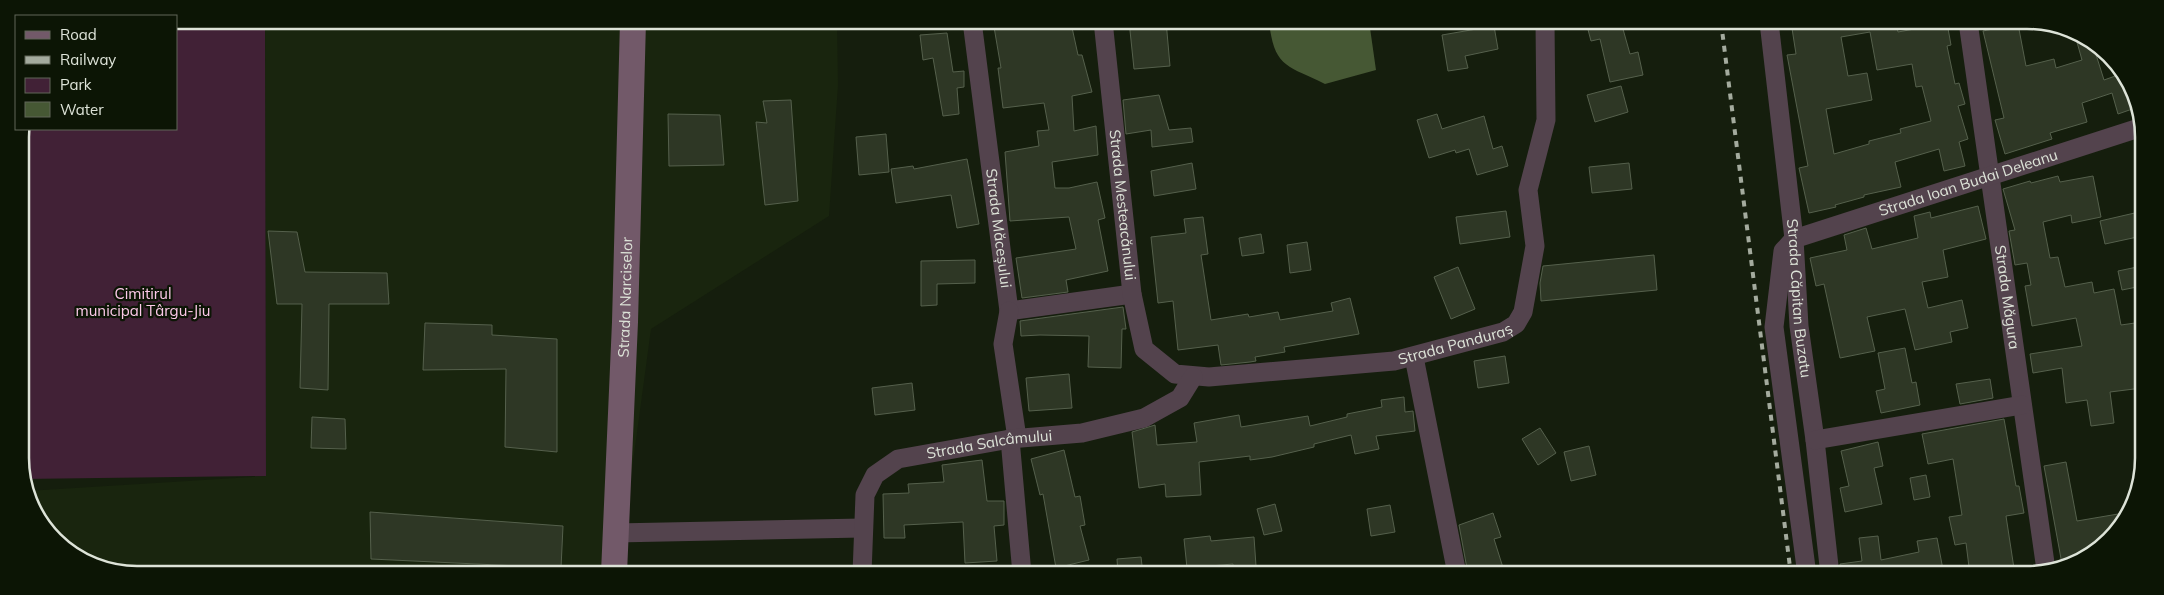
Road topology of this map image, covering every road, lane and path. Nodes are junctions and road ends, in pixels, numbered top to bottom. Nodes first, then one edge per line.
1 (633, 29) edge
2 (973, 29) edge
3 (1103, 29) edge
4 (1545, 29) edge
5 (1770, 29) edge
6 (1969, 29) edge
7 (2135, 129) edge
8 (1989, 176) junction
9 (1794, 239) junction
10 (1132, 294) junction
11 (1009, 311) junction
12 (1414, 357) junction
13 (1184, 376) junction
14 (2022, 405) junction
15 (1013, 438) junction
16 (1815, 440) junction
17 (862, 528) junction
18 (615, 533) junction
19 (2045, 565) edge
20 (614, 566) edge
21 (862, 566) edge
22 (1021, 566) edge
23 (1455, 566) edge
24 (1805, 566) edge
25 (1829, 566) edge

1 - 18 main road, Strada Narciselor
2 - 11 street, Strada Măceșului
3 - 10 street, Strada Mesteacănului
4 - 12 street, Strada Panduraș
5 - 9 street, Strada Căpitan Buzatu
6 - 8 street, Strada Măgura
7 - 8 street, Strada Ioan Budai Deleanu
8 - 9 street, Strada Ioan Budai Deleanu
8 - 14 street, Strada Măgura
9 - 16 street, Strada Căpitan Buzatu
9 - 24 street
10 - 11 street
10 - 13 street, Strada Mesteacănului
11 - 15 street, Strada Măceșului
12 - 13 street, Strada Panduraș
12 - 23 street
13 - 15 street, Strada Salcâmului
14 - 16 street
14 - 19 street, Strada Măgura
15 - 17 street, Strada Salcâmului
15 - 22 street, Strada Măceșului
16 - 25 street, Strada Căpitan Buzatu
17 - 18 street
17 - 21 street, Strada Salcâmului
18 - 20 main road, Strada Narciselor

